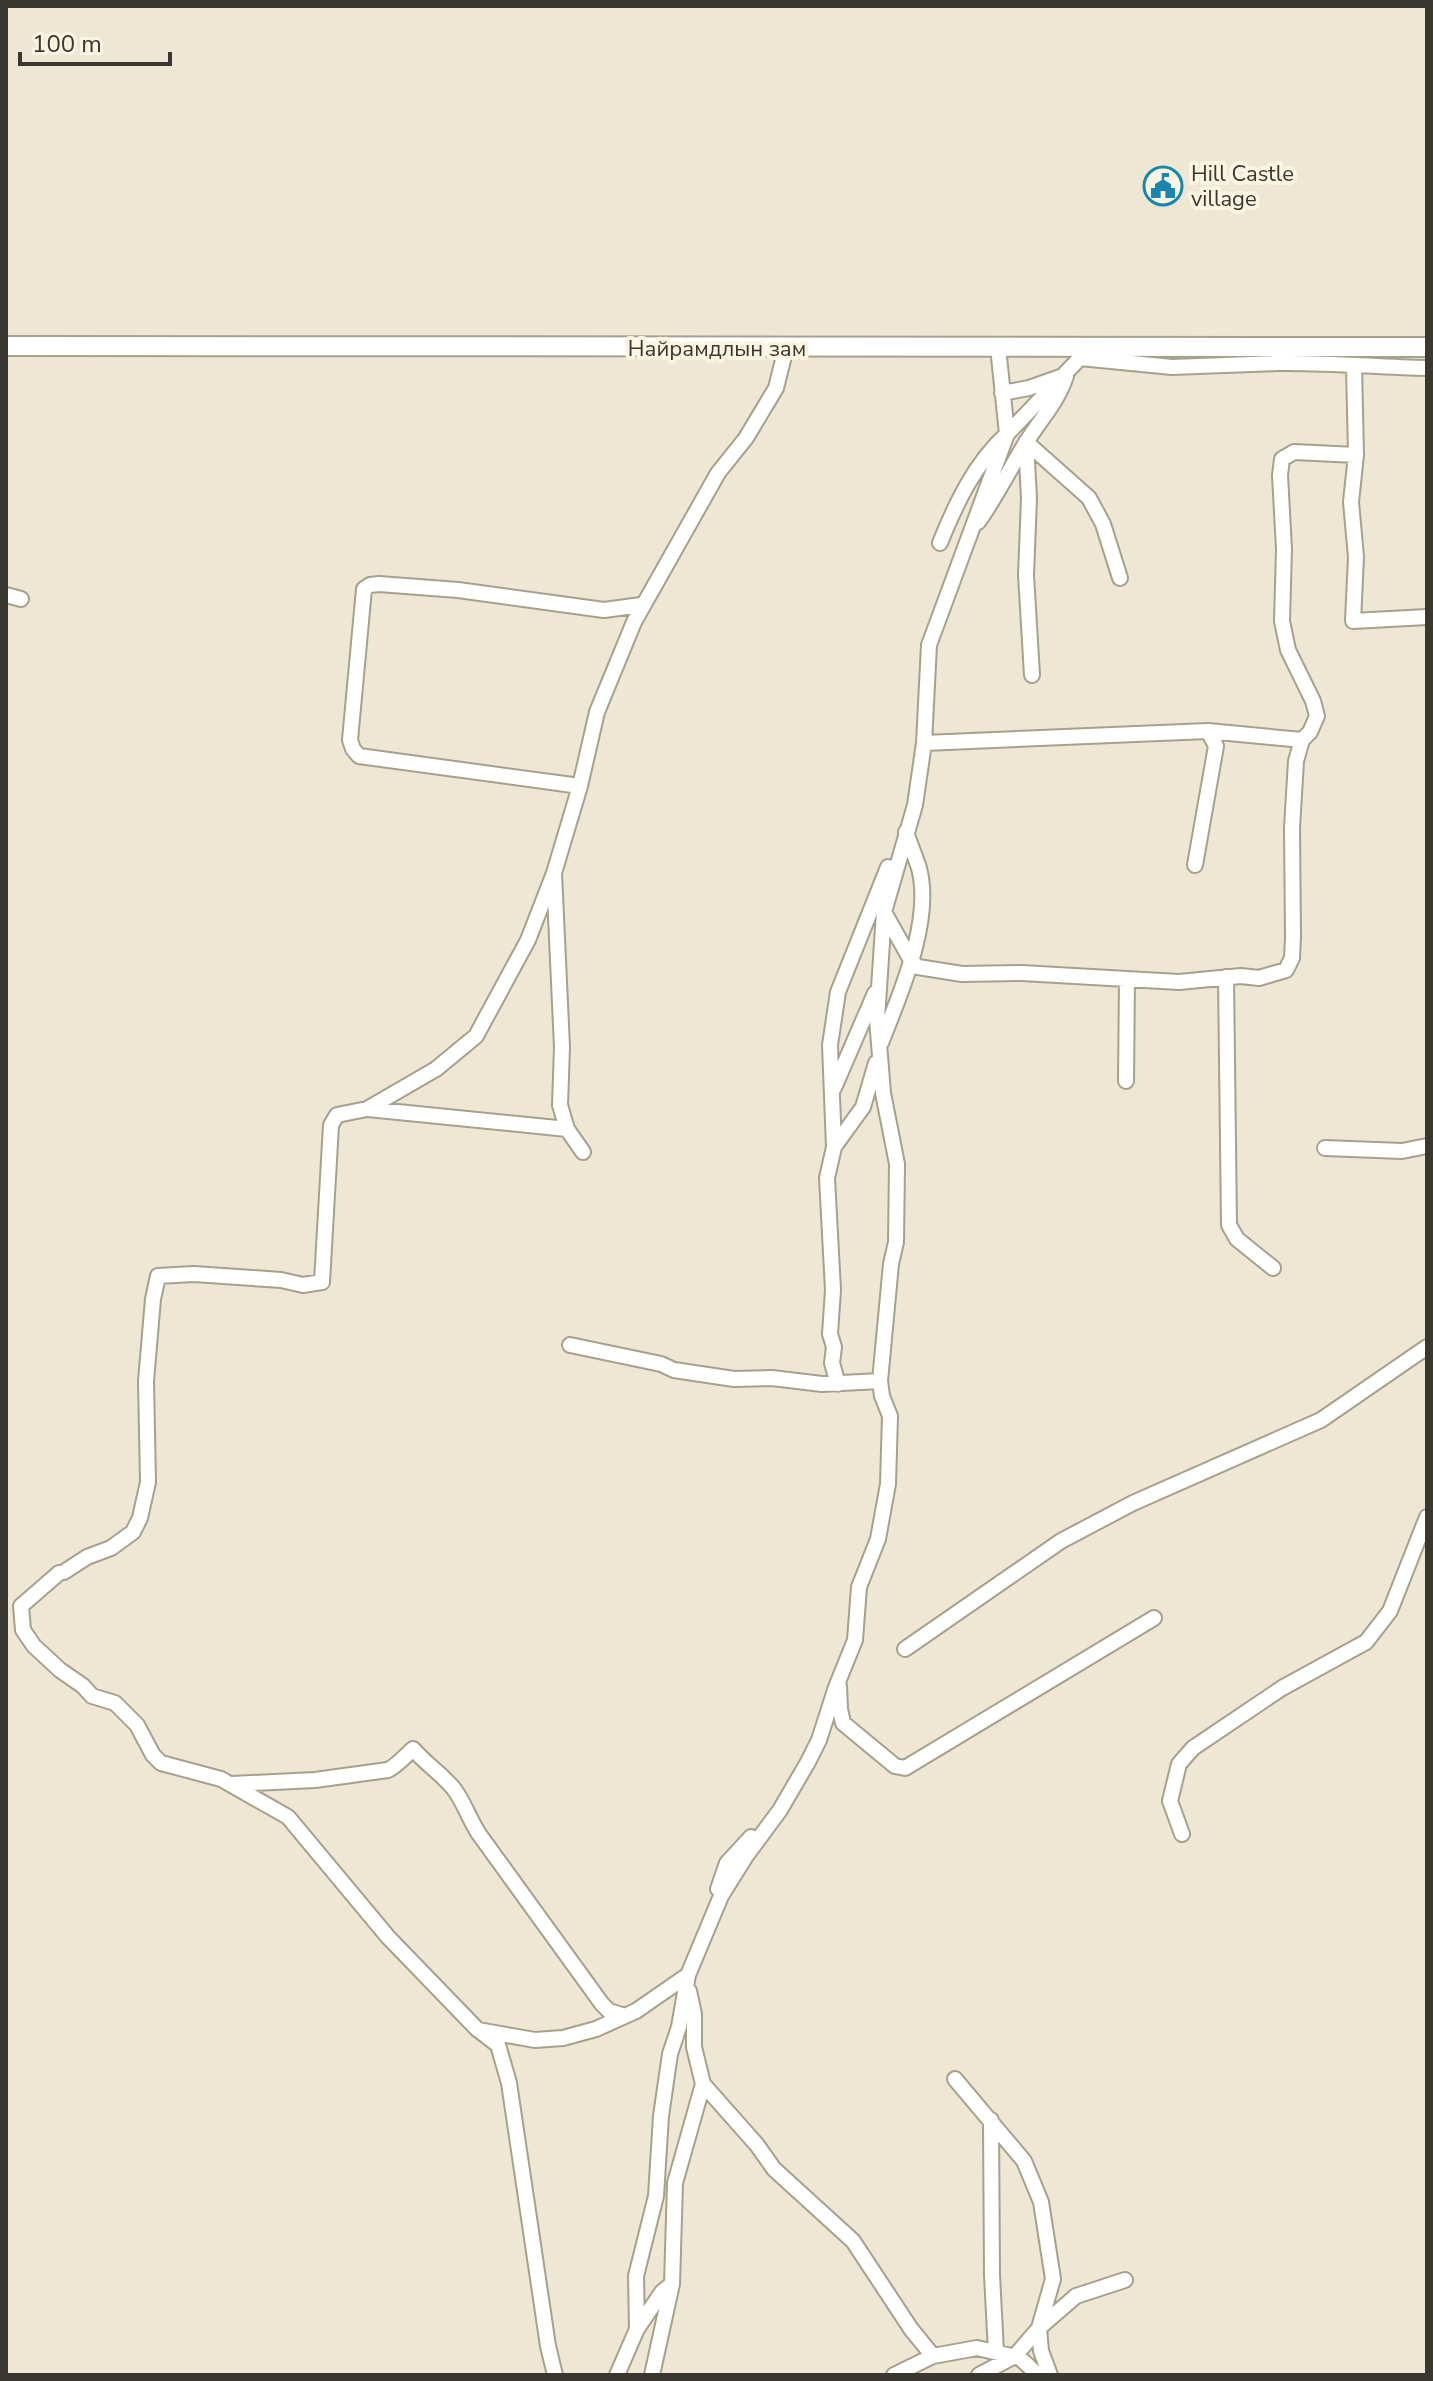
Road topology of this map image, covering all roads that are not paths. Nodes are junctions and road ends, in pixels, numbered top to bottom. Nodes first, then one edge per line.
1 (6, 346) edge
2 (998, 347) junction
3 (1427, 347) edge
4 (786, 348) junction
5 (1084, 353) junction
6 (1279, 355) junction
7 (1354, 366) junction
8 (1427, 368) edge
9 (1065, 375) junction
10 (1002, 393) junction
11 (1007, 434) junction
12 (1026, 442) junction
13 (1356, 455) junction
14 (971, 532) junction
15 (940, 543) dead end
16 (1120, 578) dead end
17 (6, 595) edge
18 (21, 599) dead end
19 (641, 605) junction
20 (1427, 617) edge
21 (1032, 675) dead end
22 (1208, 731) junction
23 (1302, 740) junction
24 (924, 743) junction
25 (580, 786) junction
26 (906, 832) junction
27 (901, 851) junction
28 (1195, 865) dead end
29 (554, 873) junction
30 (884, 912) junction
31 (912, 962) junction
32 (1226, 977) junction
33 (1127, 979) junction
34 (879, 983) junction
35 (879, 1049) junction
36 (1126, 1081) dead end
37 (832, 1092) junction
38 (367, 1109) junction
39 (567, 1129) junction
40 (1427, 1146) edge
41 (834, 1147) junction
42 (1325, 1148) dead end
43 (583, 1152) dead end
44 (1273, 1268) dead end
45 (570, 1345) dead end
46 (1427, 1347) edge
47 (880, 1381) junction
48 (838, 1384) junction
49 (1427, 1517) edge
50 (1154, 1618) dead end
51 (905, 1649) dead end
52 (838, 1682) junction
53 (232, 1784) junction
54 (1182, 1834) dead end
55 (687, 1979) junction
56 (625, 2016) junction
57 (478, 2030) junction
58 (955, 2079) dead end
59 (703, 2084) junction
60 (991, 2120) junction
61 (1125, 2280) dead end
62 (672, 2284) junction
63 (1039, 2328) junction
64 (637, 2329) junction
65 (996, 2352) junction
66 (933, 2356) junction
67 (1015, 2356) junction
68 (555, 2375) edge
69 (617, 2375) edge
70 (652, 2375) edge
71 (894, 2375) edge
72 (979, 2375) edge
73 (1038, 2375) edge
74 (1050, 2375) edge

1 - 4 main road, Найрамдлын зам
2 - 4 main road, Найрамдлын зам
2 - 5 main road, Найрамдлын зам
2 - 10 street
3 - 6 main road, Найрамдлын зам
4 - 19 street
5 - 6 main road, Найрамдлын зам
5 - 9 street
6 - 7 street
7 - 8 street
7 - 13 street
9 - 10 street
9 - 11 street
9 - 12 street
10 - 11 street
11 - 14 street
11 - 15 street
12 - 14 street
12 - 16 street
12 - 21 street
13 - 20 street
13 - 23 street
14 - 24 street
17 - 18 street
19 - 25 street
19 - 25 street
22 - 23 street
22 - 24 street
22 - 28 street
23 - 32 street
24 - 26 street
25 - 29 street
26 - 27 street
26 - 31 street
27 - 30 street
27 - 37 street
29 - 38 street
29 - 39 street
30 - 31 street
30 - 34 street
31 - 33 street
31 - 35 street
32 - 33 street
32 - 44 street
33 - 36 street
34 - 35 street
34 - 37 street
35 - 41 street
35 - 47 street
37 - 41 street
38 - 39 street
38 - 53 street
39 - 43 street
40 - 42 street
41 - 48 street
45 - 48 street
46 - 51 street
47 - 48 street
47 - 52 street
49 - 54 street
50 - 52 street
52 - 55 street
53 - 56 street
53 - 57 street
55 - 56 street
55 - 59 street
55 - 64 street
56 - 57 street
57 - 68 street
58 - 60 street
59 - 62 street
59 - 66 street
60 - 63 street
60 - 65 street
61 - 63 street
62 - 64 street
62 - 70 street
63 - 67 street
63 - 74 street
64 - 69 street
65 - 66 street
65 - 67 street
66 - 71 street
67 - 72 street
67 - 73 street

